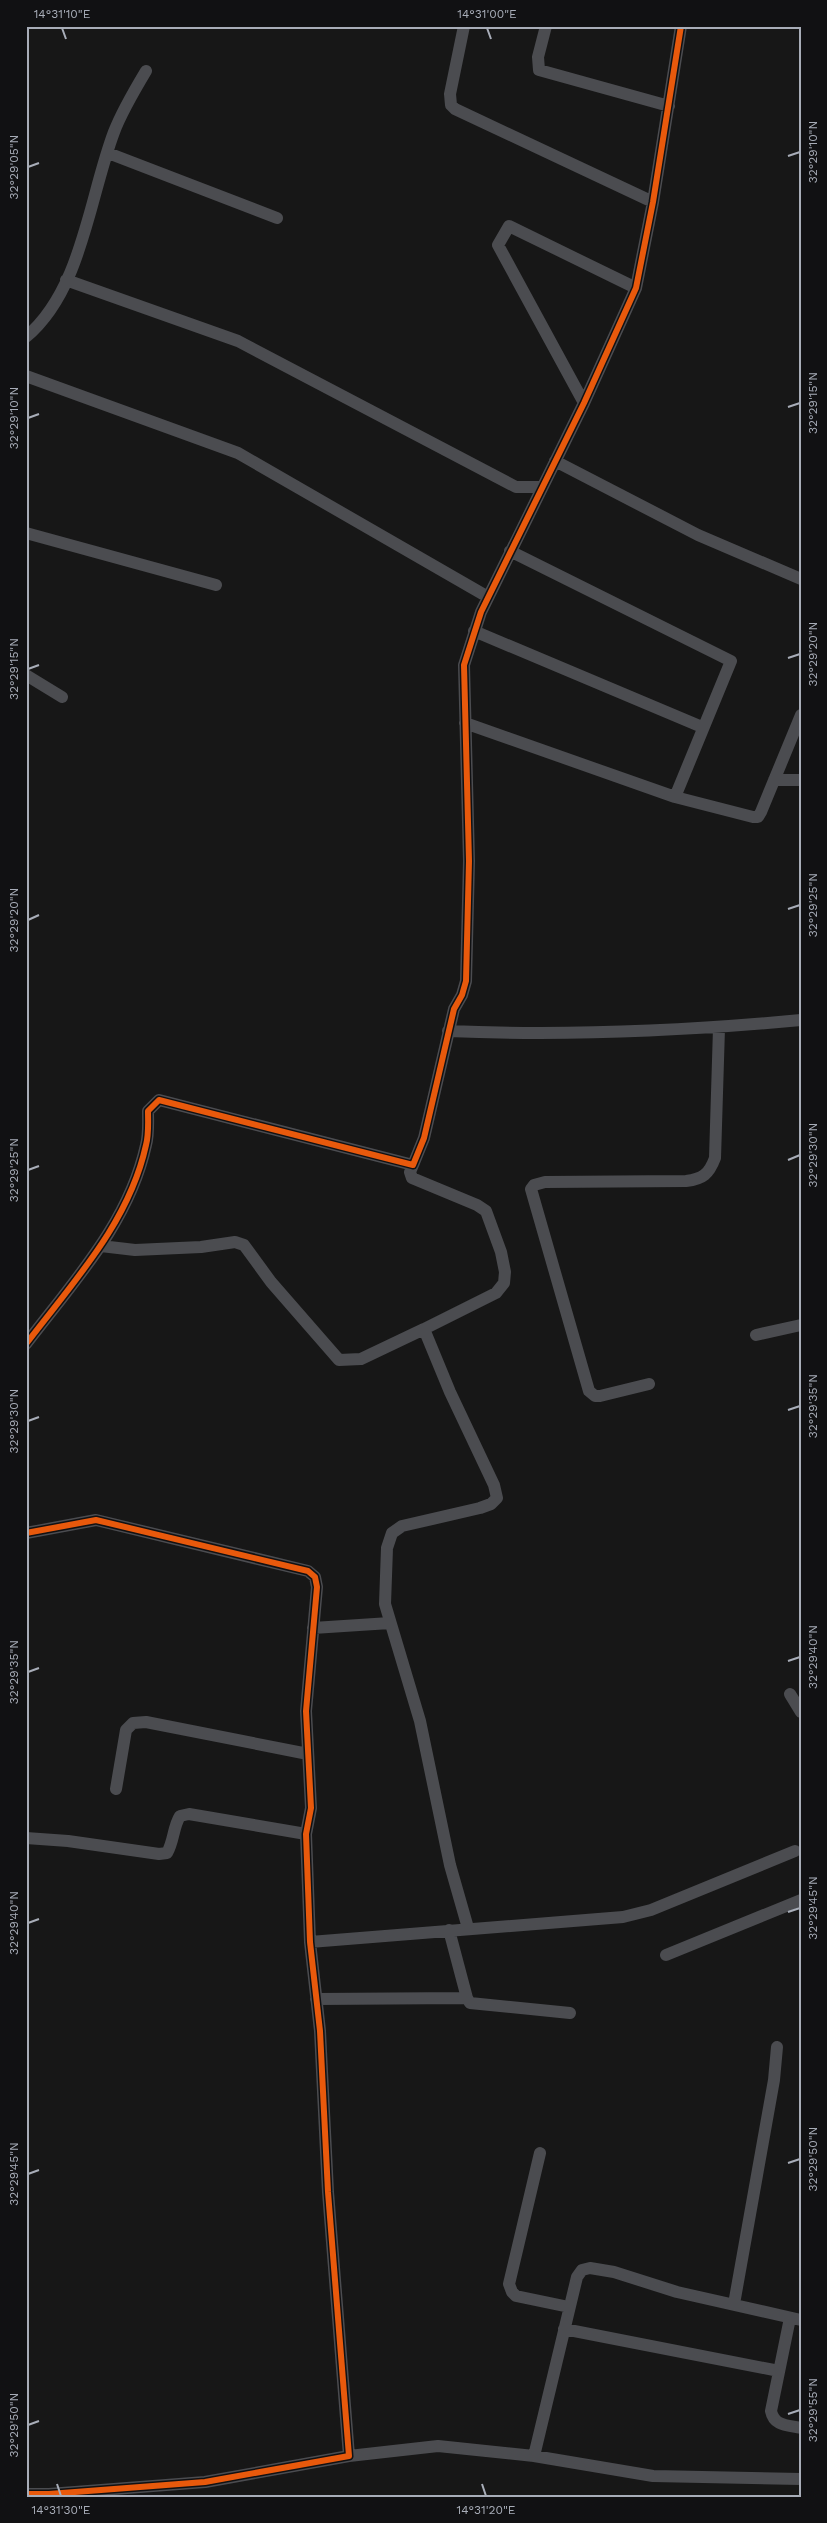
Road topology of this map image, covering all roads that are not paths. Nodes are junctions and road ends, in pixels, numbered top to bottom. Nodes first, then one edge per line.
1 (464, 26) edge
2 (546, 26) edge
3 (678, 27) edge
4 (146, 71) dead end
5 (669, 106) junction
6 (108, 153) junction
7 (653, 202) junction
8 (277, 218) dead end
9 (66, 280) junction
10 (636, 288) junction
11 (26, 337) edge
12 (26, 376) edge
13 (584, 403) junction
14 (554, 461) junction
15 (542, 487) junction
16 (26, 533) edge
17 (510, 551) junction
18 (801, 579) edge
19 (216, 585) dead end
20 (488, 597) junction
21 (474, 631) junction
22 (26, 676) edge
23 (62, 697) dead end
24 (801, 715) edge
25 (465, 723) junction
26 (702, 727) junction
27 (774, 780) junction
28 (801, 780) edge
29 (675, 797) junction
30 (801, 1020) edge
31 (719, 1028) junction
32 (448, 1031) junction
33 (413, 1165) junction
34 (101, 1246) junction
35 (801, 1325) edge
36 (424, 1329) junction
37 (756, 1335) dead end
38 (26, 1344) edge
39 (649, 1384) dead end
40 (26, 1528) edge
41 (27, 1533) edge
42 (390, 1623) junction
43 (313, 1628) junction
44 (790, 1694) dead end
45 (801, 1712) edge
46 (308, 1754) junction
47 (116, 1790) dead end
48 (306, 1834) junction
49 (26, 1838) edge
50 (795, 1851) dead end
51 (801, 1900) edge
52 (468, 1928) junction
53 (449, 1930) junction
54 (310, 1942) junction
55 (666, 1955) dead end
56 (467, 1998) junction
57 (316, 1999) junction
58 (570, 2013) dead end
59 (777, 2048) dead end
60 (540, 2153) dead end
61 (734, 2304) junction
62 (569, 2307) junction
63 (795, 2319) edge
64 (564, 2329) junction
65 (779, 2371) junction
66 (801, 2428) edge
67 (348, 2456) junction
68 (534, 2456) junction
69 (801, 2479) edge
70 (26, 2494) edge

1 - 7 street
2 - 5 street
3 - 5 street
4 - 6 street
5 - 7 street
6 - 8 street
6 - 9 street
7 - 10 street
9 - 11 street
9 - 15 street
10 - 13 street
10 - 13 street
12 - 20 street
13 - 14 street
14 - 15 street
14 - 18 street
15 - 17 street
16 - 19 street
17 - 20 street
17 - 26 street
20 - 21 street
21 - 25 street
21 - 26 street
22 - 23 street
24 - 27 street
25 - 29 street
25 - 32 street
26 - 29 street
27 - 28 street
27 - 29 street
30 - 31 street
31 - 32 street
31 - 39 street
32 - 33 street
33 - 34 street
33 - 36 street
34 - 36 street
34 - 38 street
35 - 37 street
36 - 42 street
40 - 41 street
41 - 43 street
42 - 43 street
42 - 52 street
43 - 46 street
44 - 45 street
46 - 47 street
46 - 48 street
48 - 49 street
48 - 54 street
50 - 52 street
51 - 55 street
52 - 53 street
53 - 54 street
53 - 56 street
54 - 57 street
56 - 57 street
56 - 58 street
57 - 67 street
59 - 61 street
60 - 62 street
61 - 62 street
61 - 63 street
62 - 64 street
63 - 65 street
64 - 65 street
64 - 68 street
65 - 66 street
67 - 68 street
67 - 70 street
68 - 69 street

